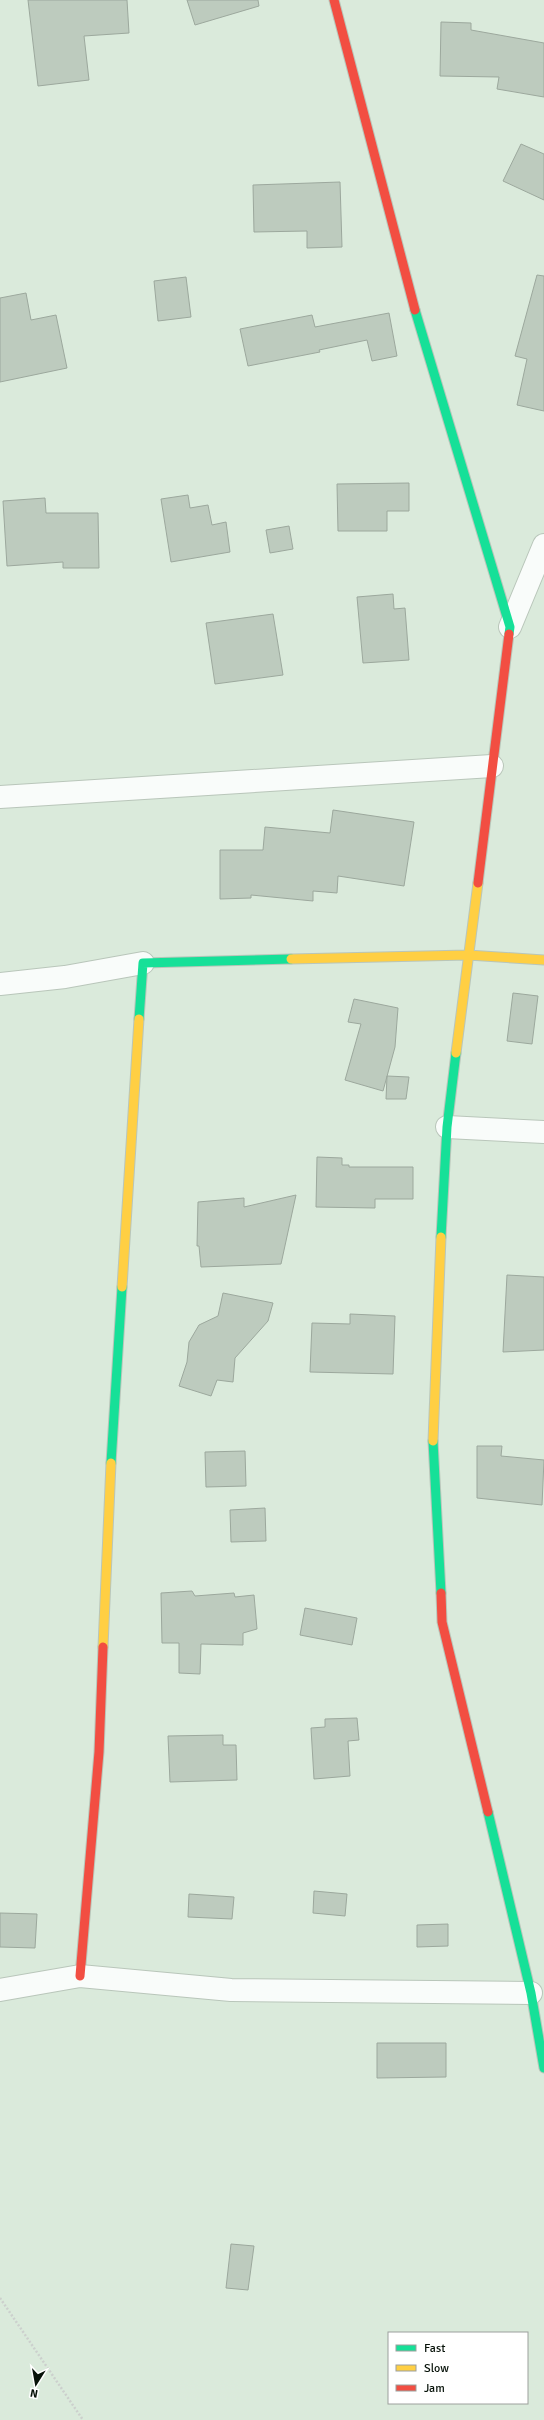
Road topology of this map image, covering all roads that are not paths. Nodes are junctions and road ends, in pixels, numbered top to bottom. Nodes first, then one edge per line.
1 (334, 0) edge
2 (544, 545) edge
3 (510, 627) junction
4 (492, 766) junction
5 (0, 797) edge
6 (468, 955) junction
7 (544, 960) edge
8 (143, 963) junction
9 (0, 984) edge
10 (447, 1127) junction
11 (544, 1132) edge
12 (80, 1976) junction
13 (0, 1990) edge
14 (531, 1993) junction
15 (544, 2068) edge

1 - 3 street
2 - 3 street
3 - 4 street
4 - 5 street
4 - 6 street
6 - 7 street
6 - 8 street
6 - 10 street
8 - 9 street
8 - 12 street
10 - 11 street
10 - 14 street
12 - 13 street
12 - 14 street
14 - 15 street

